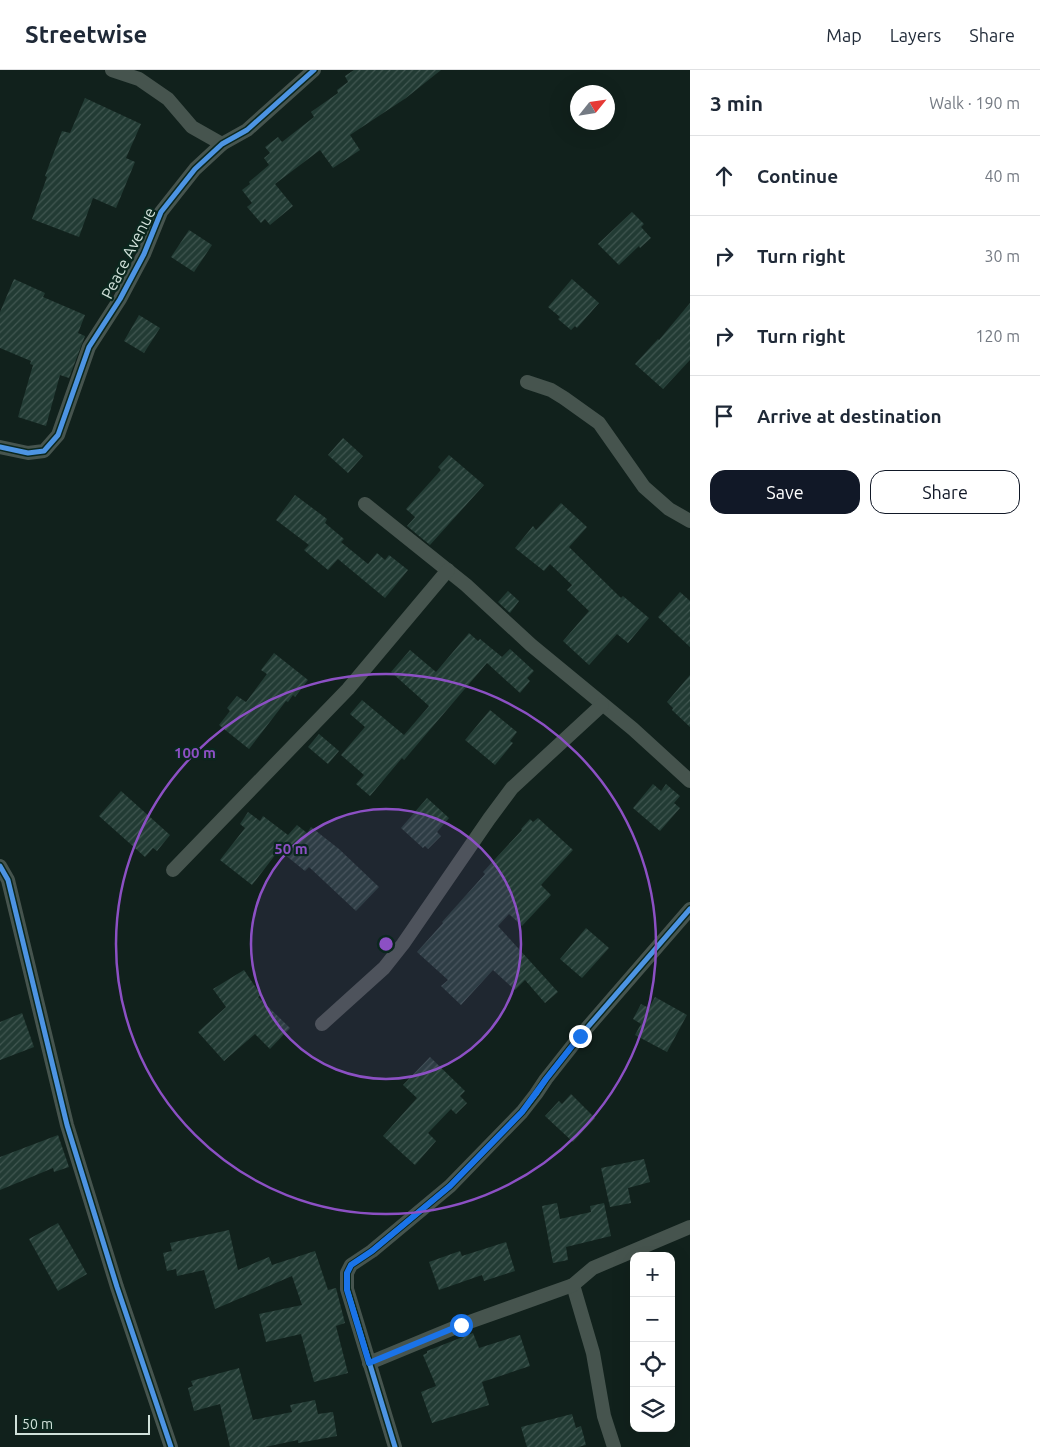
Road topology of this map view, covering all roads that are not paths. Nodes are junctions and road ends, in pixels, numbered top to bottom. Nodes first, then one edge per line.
1 (112, 70) edge
2 (314, 70) edge
3 (222, 144) junction
4 (527, 382) dead end
5 (0, 447) edge
6 (365, 504) dead end
7 (690, 521) edge
8 (448, 570) junction
9 (602, 705) junction
10 (690, 781) edge
11 (0, 866) edge
12 (173, 870) dead end
13 (690, 909) edge
14 (322, 1024) dead end
15 (690, 1227) edge
16 (573, 1285) junction
17 (369, 1363) junction
18 (171, 1447) edge
19 (395, 1447) edge
20 (614, 1447) edge

1 - 3 street
2 - 3 street, Peace Avenue
3 - 5 street, Peace Avenue
4 - 7 street
6 - 8 street
8 - 9 street
8 - 12 street
9 - 10 street
9 - 14 street
11 - 18 street
13 - 17 street
15 - 16 street
16 - 17 street
16 - 20 street
17 - 19 street

